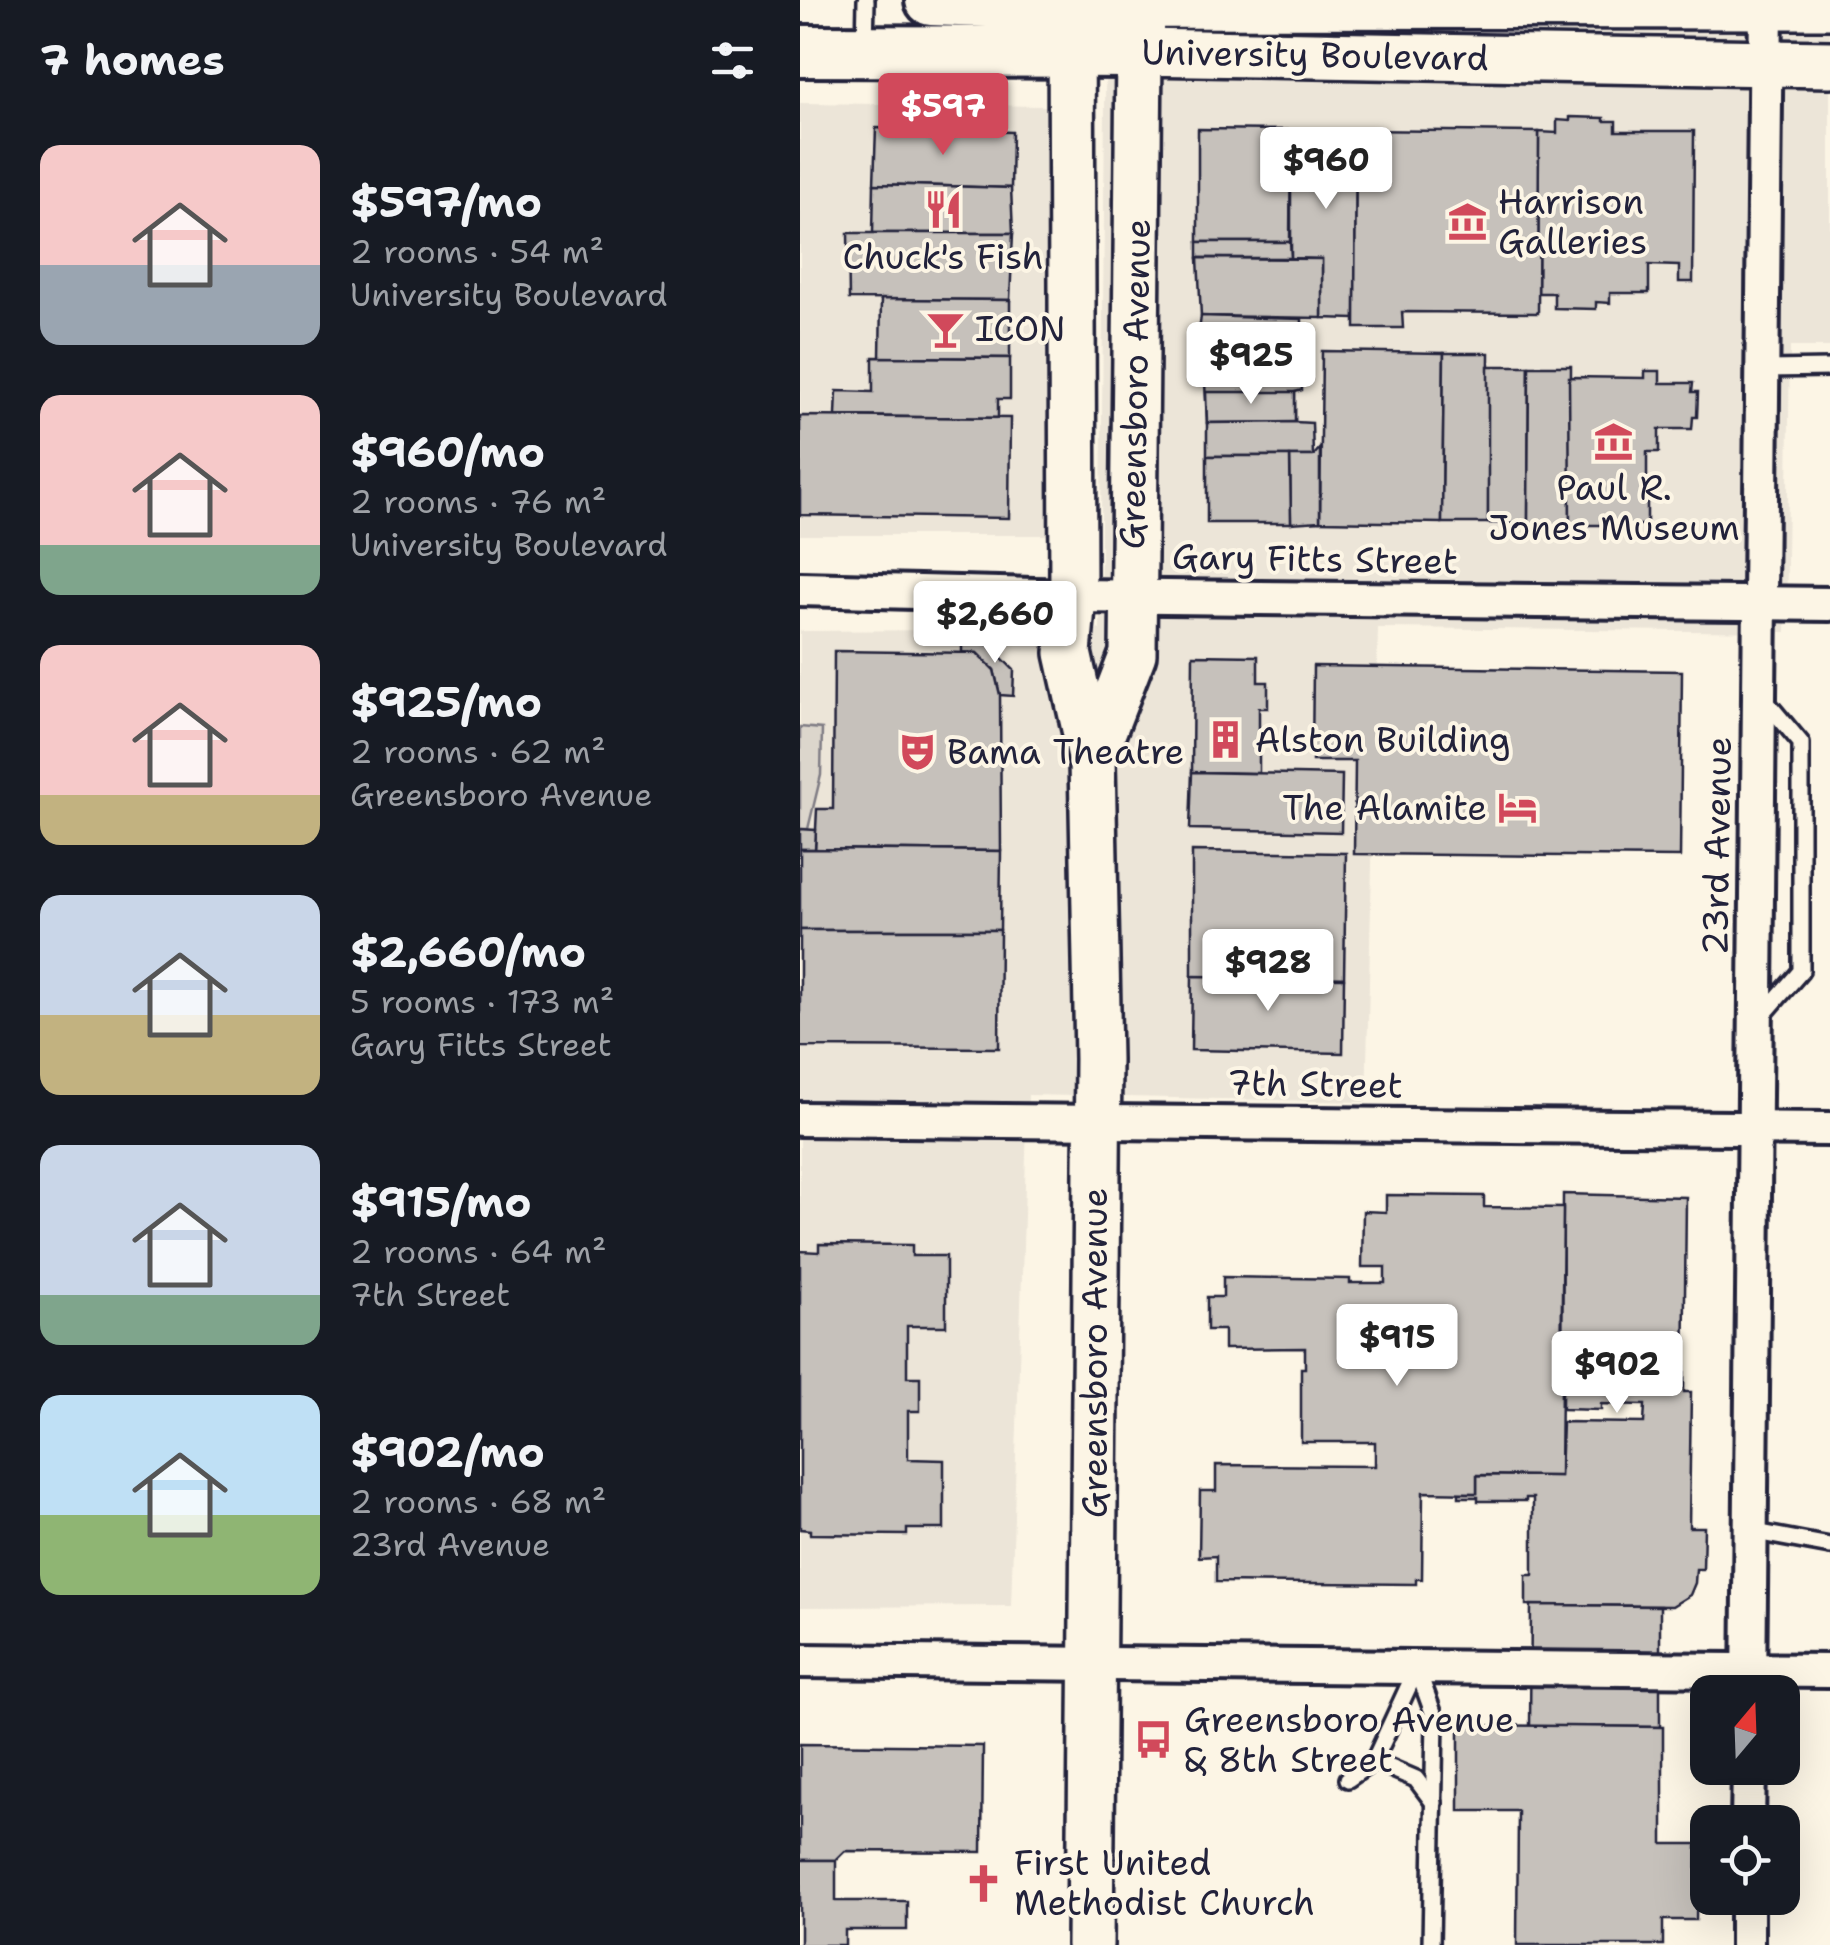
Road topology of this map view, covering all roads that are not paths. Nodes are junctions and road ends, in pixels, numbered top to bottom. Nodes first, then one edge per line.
1 (866, 0) edge
2 (930, 0) edge
3 (1766, 3) edge
4 (1830, 6) edge
5 (1072, 19) edge
6 (1139, 19) edge
7 (800, 50) edge
8 (865, 51) junction
9 (1764, 63) junction
10 (1830, 64) edge
11 (1830, 368) edge
12 (1762, 369) junction
13 (800, 589) edge
14 (1073, 596) junction
15 (1132, 596) junction
16 (1761, 604) junction
17 (1830, 604) edge
18 (1760, 694) junction
19 (1092, 760) junction
20 (1754, 1024) junction
21 (800, 1120) edge
22 (1097, 1122) junction
23 (1753, 1128) junction
24 (1830, 1129) edge
25 (1750, 1531) junction
26 (1830, 1546) edge
27 (800, 1661) edge
28 (1092, 1665) junction
29 (1417, 1668) junction
30 (1830, 1670) edge
31 (1749, 1675) edge
32 (1793, 1675) edge
33 (1690, 1679) edge
34 (1374, 1761) junction
35 (1348, 1778) dead end
36 (1434, 1803) junction
37 (1747, 1915) edge
38 (1090, 1945) edge
39 (1431, 1945) edge
40 (1747, 1945) edge

1 - 8 lane
2 - 5 main road, University Boulevard
3 - 4 main road, University Boulevard
3 - 6 main road, University Boulevard
3 - 9 street, 23rd Avenue
5 - 6 main road, University Boulevard
5 - 8 main road, University Boulevard
5 - 14 main road, Greensboro Avenue
6 - 9 main road, University Boulevard
6 - 15 main road, Greensboro Avenue
7 - 8 main road, University Boulevard
9 - 10 main road, University Boulevard
9 - 12 street, 23rd Avenue
11 - 12 lane
12 - 16 street, 23rd Avenue
13 - 14 street, Gary Fitts Street
14 - 15 street, Gary Fitts Street
14 - 19 main road, Greensboro Avenue
15 - 16 street, Gary Fitts Street
15 - 19 main road, Greensboro Avenue
16 - 17 street, Gary Fitts Street
16 - 18 street, 23rd Avenue
18 - 20 street, 23rd Avenue
18 - 20 lane
19 - 22 main road, Greensboro Avenue
20 - 23 street, 23rd Avenue
21 - 22 street, 7th Street
22 - 23 street, 7th Street
22 - 28 main road, Greensboro Avenue
23 - 24 street, 7th Street
23 - 25 street, 23rd Avenue
25 - 26 lane
25 - 31 street, 23rd Avenue
27 - 28 street
28 - 29 street
28 - 38 main road, Greensboro Avenue
29 - 33 street
29 - 34 lane
29 - 36 lane
30 - 32 street
34 - 35 lane
34 - 36 lane
36 - 39 lane
37 - 40 street

